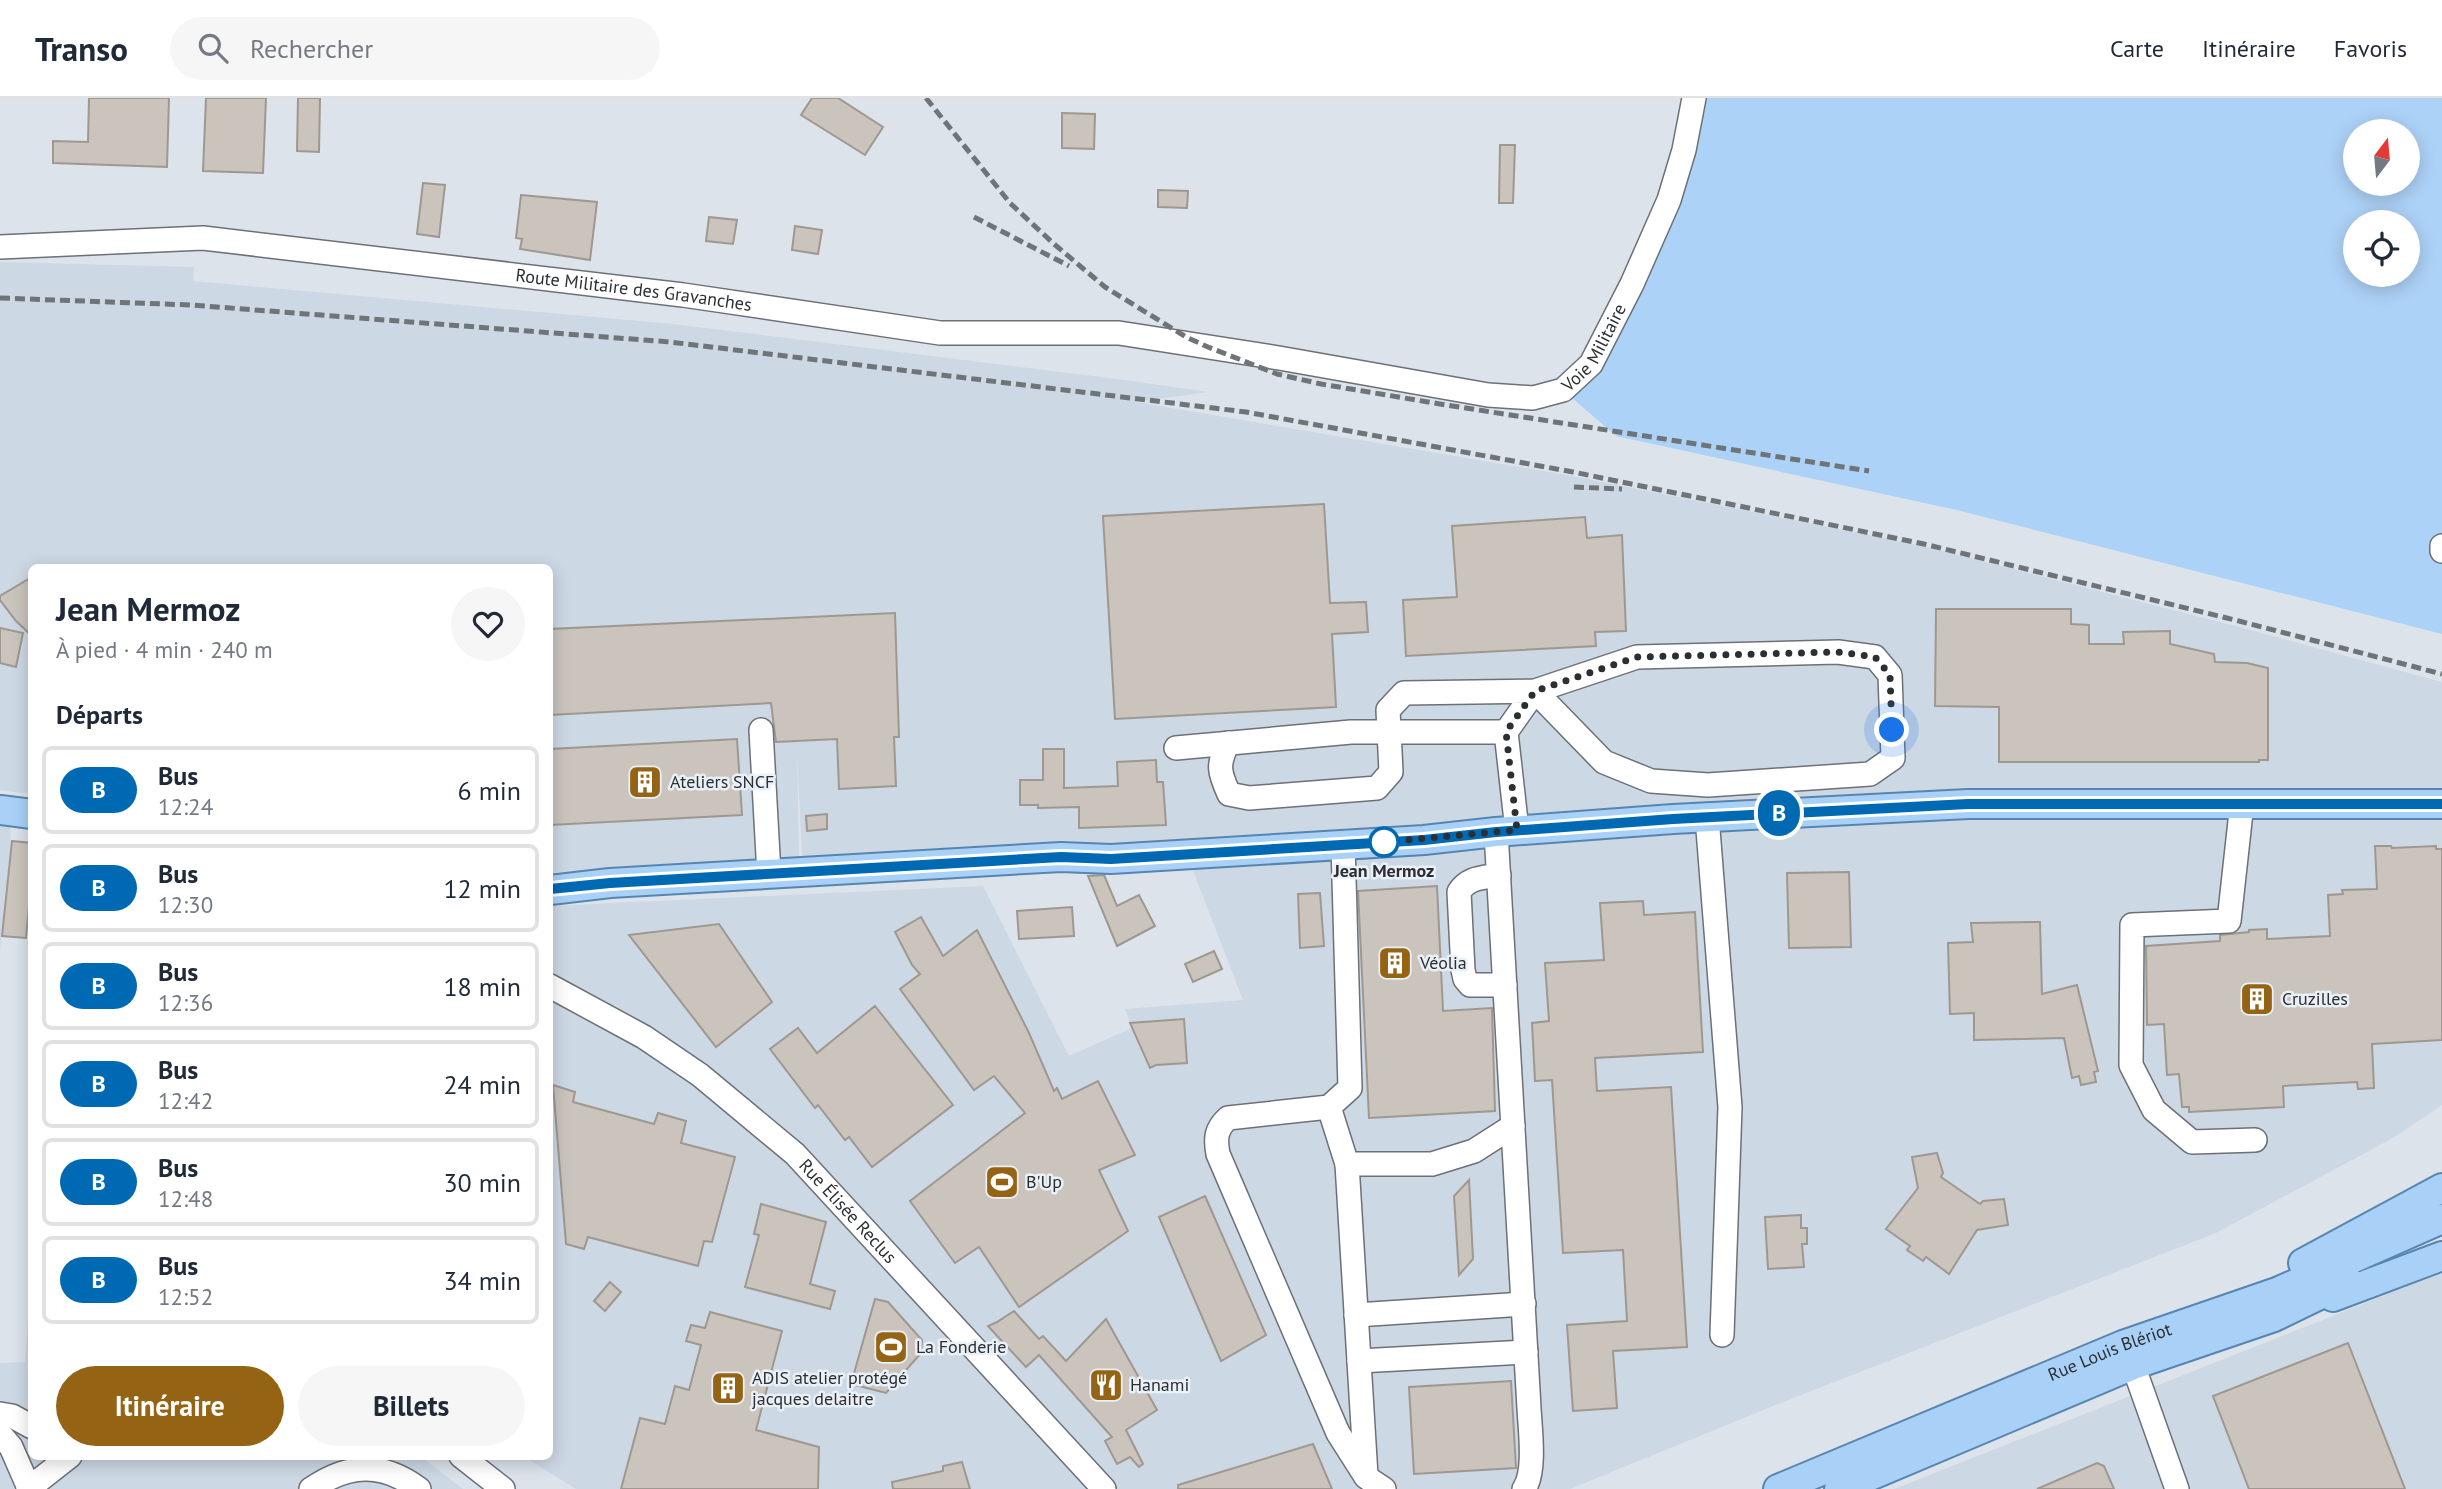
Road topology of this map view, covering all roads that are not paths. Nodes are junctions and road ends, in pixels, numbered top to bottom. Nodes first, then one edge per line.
1 (1694, 98) edge
2 (0, 247) edge
3 (1266, 356) joint
4 (2442, 546) edge
5 (2442, 551) edge
6 (1535, 691) junction
7 (761, 730) dead end
8 (1391, 732) junction
9 (1506, 732) junction
10 (1228, 743) junction
11 (1176, 748) dead end
12 (2242, 803) junction
13 (2442, 804) edge
14 (0, 810) edge
15 (28, 814) edge
16 (1707, 817) junction
17 (1507, 831) junction
18 (1343, 844) junction
19 (769, 874) junction
20 (1499, 875) junction
21 (553, 890) edge
22 (1505, 985) junction
23 (553, 988) edge
24 (1329, 1107) junction
25 (1513, 1126) junction
26 (2255, 1140) dead end
27 (1347, 1164) junction
28 (2442, 1188) edge
29 (2442, 1219) edge
30 (2442, 1235) edge
31 (2442, 1256) edge
32 (1524, 1304) junction
33 (1356, 1315) junction
34 (2274, 1317) junction
35 (2198, 1318) junction
36 (1722, 1335) dead end
37 (1526, 1352) junction
38 (1359, 1361) junction
39 (2133, 1365) junction
40 (0, 1414) edge
41 (28, 1425) edge
42 (0, 1434) edge
43 (65, 1460) edge
44 (466, 1460) edge
45 (1375, 1483) edge
46 (28, 1489) edge
47 (311, 1489) edge
48 (419, 1489) edge
49 (503, 1489) edge
50 (1104, 1489) edge
51 (1524, 1489) edge
52 (1778, 1489) edge
53 (1839, 1489) edge
54 (2177, 1489) edge

1 - 3 street, Voie Militaire
2 - 3 street, Route Militaire des Gravanches
4 - 5 street
6 - 6 street
6 - 8 street
6 - 9 street
7 - 19 street
8 - 9 street
8 - 10 street
8 - 10 street
9 - 17 street
10 - 11 street
12 - 13 main road
12 - 16 main road
12 - 26 street
14 - 15 main road
16 - 17 main road
16 - 36 street
17 - 18 main road
17 - 20 street
18 - 19 main road
18 - 24 street
19 - 21 main road
20 - 22 street
20 - 22 street
22 - 25 street
23 - 50 street, Rue Élisée Reclus
24 - 27 street
24 - 45 street
25 - 27 street
25 - 32 street
27 - 33 street
28 - 35 main road
29 - 35 main road, Rue Louis Blériot
30 - 34 main road, Rue Louis Blériot
31 - 34 main road
32 - 33 street
32 - 37 street
33 - 38 street
34 - 39 main road, Rue Louis Blériot
35 - 52 main road, Rue Louis Blériot
37 - 38 street
37 - 51 street
38 - 45 street
39 - 53 main road, Rue Louis Blériot
39 - 54 street
40 - 41 street
42 - 46 street
43 - 46 street
44 - 49 street
47 - 48 street

